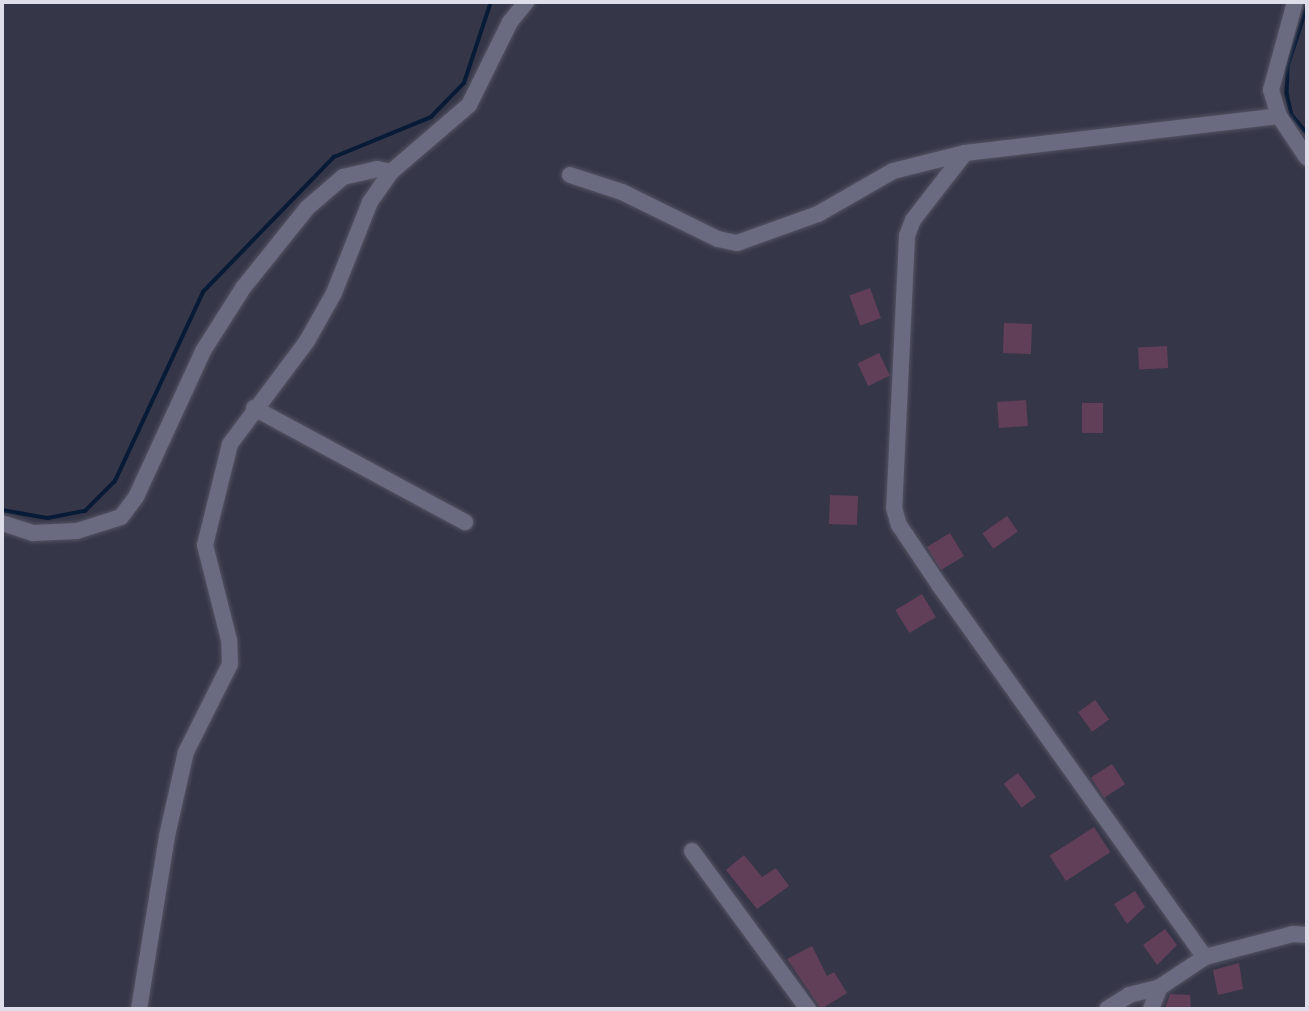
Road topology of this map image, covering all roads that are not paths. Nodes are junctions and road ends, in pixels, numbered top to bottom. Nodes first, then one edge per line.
1 (526, 2) edge
2 (1295, 2) edge
3 (1279, 116) junction
4 (965, 152) junction
5 (1307, 158) edge
6 (391, 172) junction
7 (570, 175) dead end
8 (254, 408) junction
9 (465, 522) dead end
10 (2, 523) edge
11 (692, 851) dead end
12 (1307, 935) edge
13 (1205, 957) junction
14 (1160, 987) junction
15 (139, 1009) edge
16 (808, 1009) edge
17 (1107, 1009) edge
18 (1152, 1009) edge

1 - 6 street
2 - 3 street
3 - 4 street
3 - 5 street
4 - 7 street
4 - 13 street
6 - 8 street
6 - 10 street
8 - 9 street
8 - 15 street
11 - 16 street
12 - 13 street
13 - 14 street
14 - 17 street
14 - 18 street

